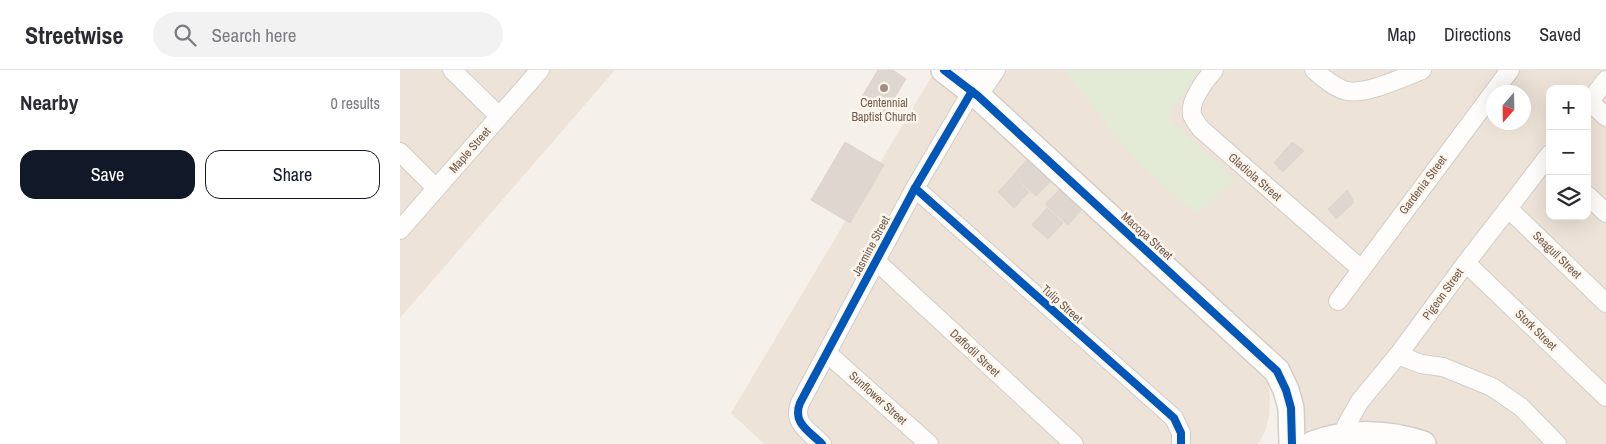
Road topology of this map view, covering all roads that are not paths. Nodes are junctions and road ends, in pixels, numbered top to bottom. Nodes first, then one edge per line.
1 (452, 70) edge
2 (540, 70) edge
3 (944, 70) edge
4 (996, 70) edge
5 (1214, 70) edge
6 (1314, 70) edge
7 (1422, 70) edge
8 (1510, 70) edge
9 (1606, 80) edge
10 (973, 86) edge
11 (1591, 99) edge
12 (1591, 105) edge
13 (499, 116) junction
14 (1606, 117) edge
15 (400, 152) edge
16 (1546, 160) edge
17 (436, 188) junction
18 (915, 188) junction
19 (1591, 199) edge
20 (1508, 208) junction
21 (1606, 213) edge
22 (400, 230) edge
23 (876, 261) junction
24 (1466, 263) junction
25 (1361, 269) junction
26 (1338, 300) dead end
27 (1606, 303) edge
28 (827, 353) junction
29 (1398, 355) junction
30 (1606, 397) edge
31 (1342, 436) junction
32 (822, 444) edge
33 (929, 444) edge
34 (1074, 444) edge
35 (1181, 444) edge
36 (1292, 444) edge
37 (1313, 444) edge
38 (1423, 444) edge
39 (1557, 444) edge

1 - 13 street
2 - 13 street, Maple Street
3 - 10 street, Macopa Street
4 - 10 street, Jasmine Street
5 - 25 street, Gladiola Street
6 - 7 street
8 - 25 street, Gardenia Street
9 - 11 street
10 - 18 street, Jasmine Street
10 - 36 street, Macopa Street
12 - 14 street
13 - 17 street, Maple Street
15 - 17 street
16 - 20 street, Pigeon Street
17 - 22 street, Maple Street
18 - 23 street, Jasmine Street
18 - 35 street, Tulip Street
19 - 21 street
20 - 24 street, Pigeon Street
20 - 27 street, Seagull Street
23 - 28 street, Jasmine Street
23 - 34 street, Daffodil Street
24 - 29 street, Pigeon Street
24 - 30 street, Stork Street
25 - 26 street, Gardenia Street
28 - 32 street, Jasmine Street
28 - 33 street, Sunflower Street
29 - 31 street, Pigeon Street
29 - 39 street
31 - 37 street
31 - 38 street

